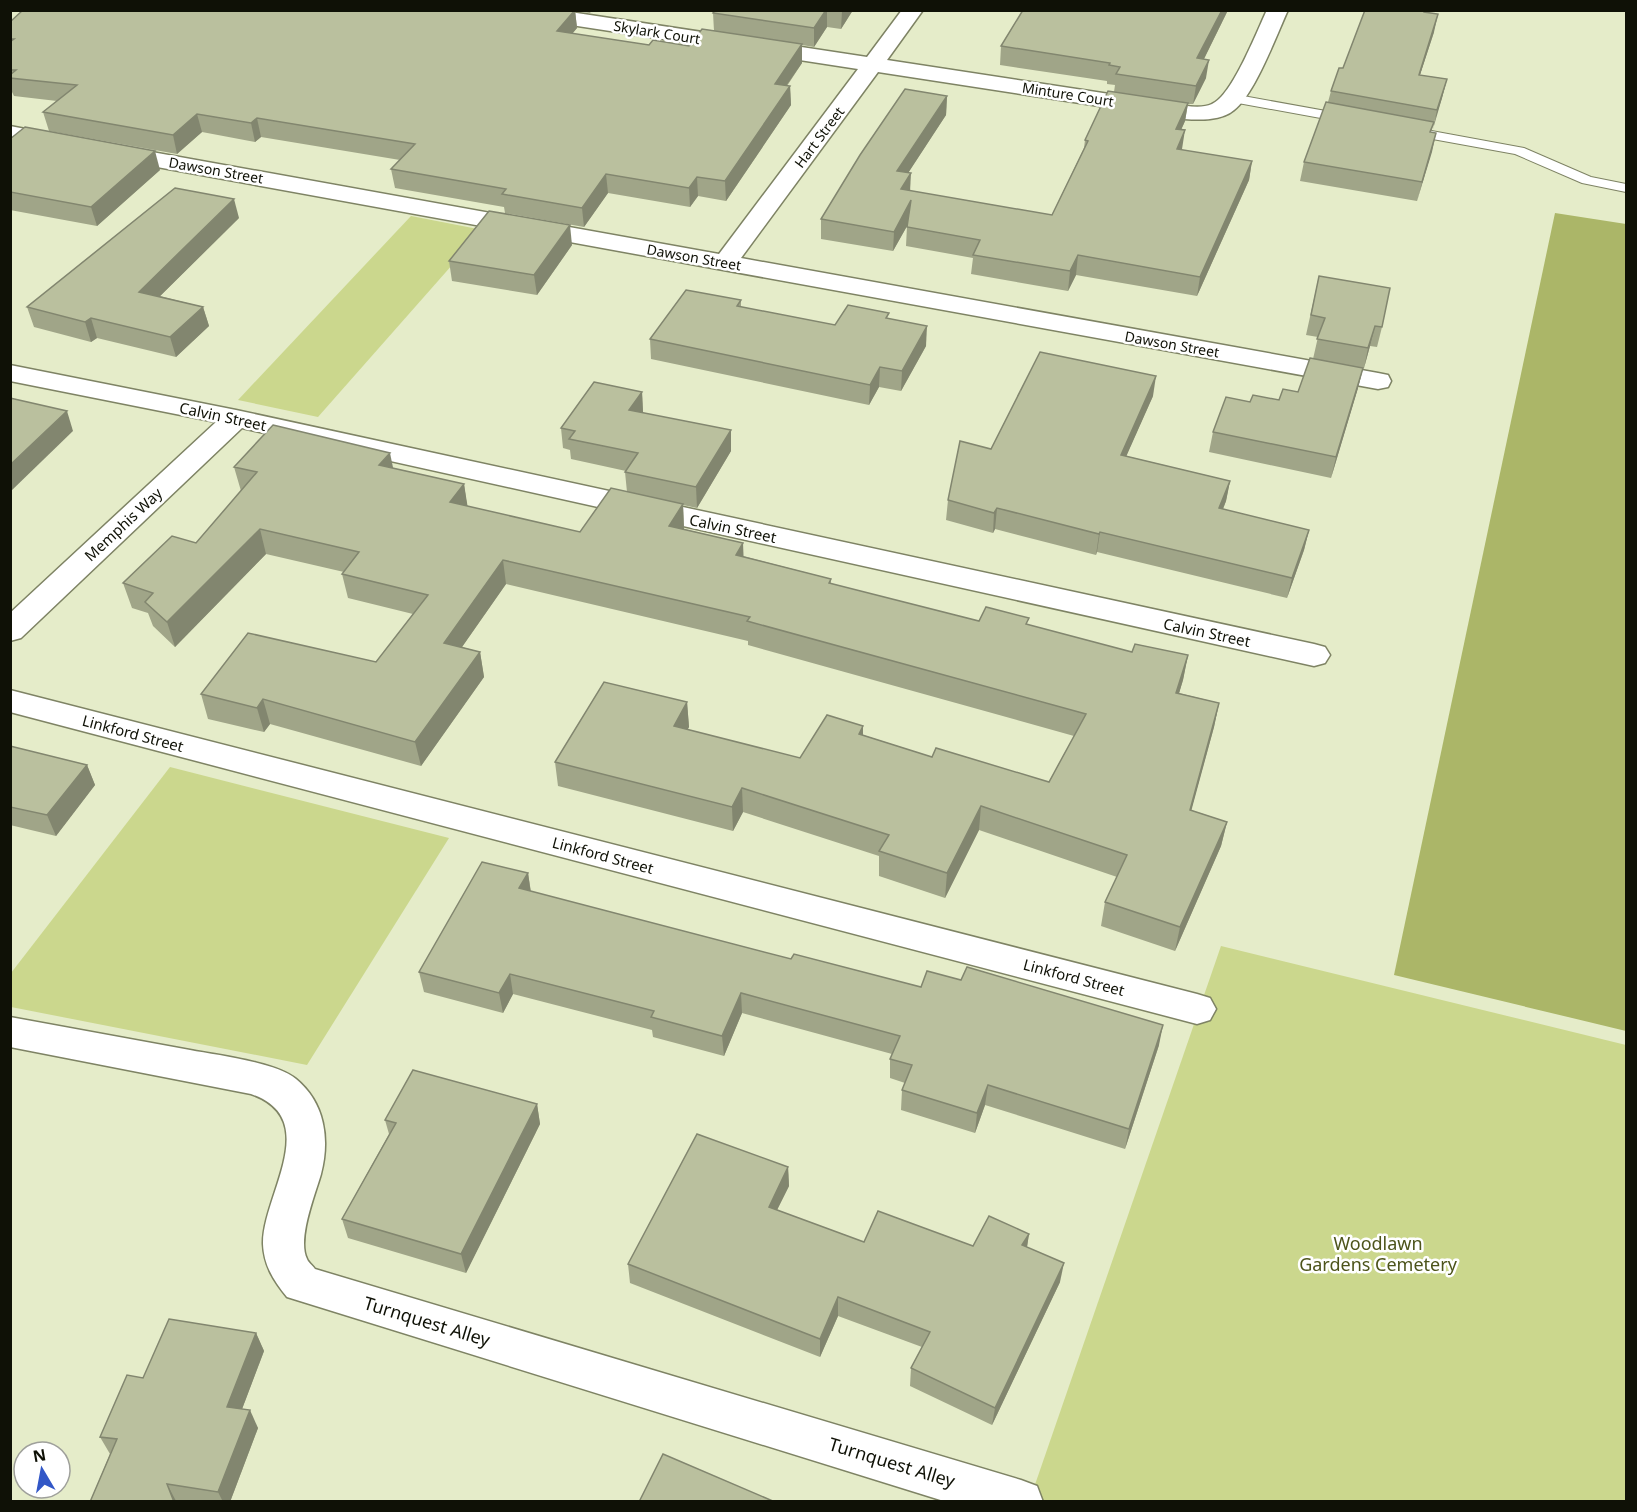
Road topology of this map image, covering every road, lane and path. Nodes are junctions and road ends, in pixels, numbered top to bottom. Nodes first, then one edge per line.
1 (512, 10) edge
2 (913, 10) edge
3 (1278, 10) edge
4 (873, 65) junction
5 (1232, 98) junction
6 (1358, 121) edge
7 (1393, 128) edge
8 (10, 133) edge
9 (1626, 188) edge
10 (725, 263) junction
11 (10, 373) edge
12 (1378, 381) dead end
13 (236, 418) junction
14 (10, 630) edge
15 (1314, 655) dead end
16 (10, 701) edge
17 (1197, 1009) dead end
18 (10, 1032) edge
19 (1021, 1502) edge

1 - 4 street, Skylark Court
2 - 4 street, Hart Street
3 - 5 street
4 - 5 street, Minture Court
4 - 10 street, Hart Street
5 - 6 lane
7 - 9 lane
8 - 10 street, Dawson Street
10 - 12 street, Dawson Street
11 - 13 street, Calvin Street
13 - 14 street, Memphis Way
13 - 15 street, Calvin Street
16 - 17 street, Linkford Street
18 - 19 street, Turnquest Alley

